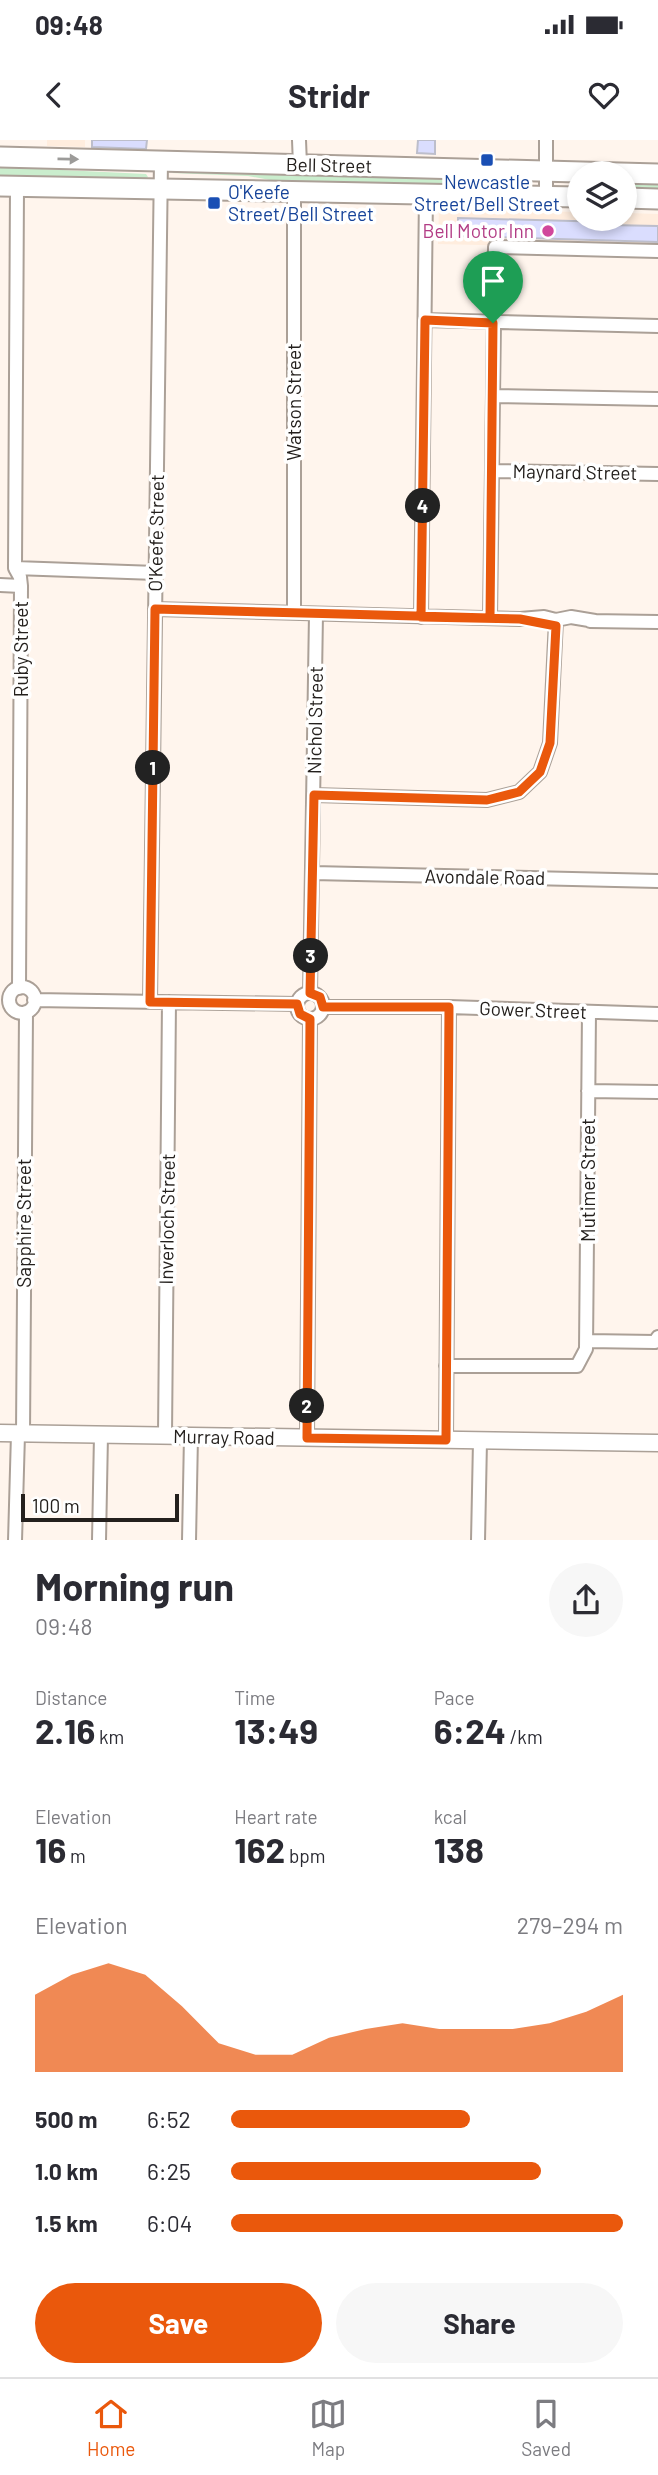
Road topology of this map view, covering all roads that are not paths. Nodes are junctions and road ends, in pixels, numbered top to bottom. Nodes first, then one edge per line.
1 (299, 140) edge
2 (546, 140) edge
3 (0, 158) edge
4 (161, 161) junction
5 (300, 165) junction
6 (545, 171) junction
7 (658, 174) edge
8 (8, 186) edge
9 (160, 189) junction
10 (295, 191) junction
11 (426, 194) junction
12 (545, 197) junction
13 (567, 198) edge
14 (637, 198) edge
15 (658, 199) edge
16 (658, 251) edge
17 (425, 320) junction
18 (493, 323) junction
19 (658, 326) edge
20 (493, 396) junction
21 (658, 399) edge
22 (492, 471) junction
23 (658, 474) edge
24 (15, 568) junction
25 (156, 572) junction
26 (0, 585) edge
27 (22, 586) junction
28 (155, 609) junction
29 (294, 612) junction
30 (316, 614) junction
31 (421, 617) junction
32 (490, 618) junction
33 (658, 622) edge
34 (556, 623) junction
35 (314, 795) junction
36 (313, 873) junction
37 (658, 881) edge
38 (19, 988) junction
39 (310, 993) junction
40 (4, 999) edge
41 (34, 1000) junction
42 (150, 1002) junction
43 (169, 1002) junction
44 (297, 1004) junction
45 (323, 1007) junction
46 (449, 1007) junction
47 (26, 1012) junction
48 (589, 1012) junction
49 (658, 1014) edge
50 (310, 1019) junction
51 (588, 1091) junction
52 (658, 1092) edge
53 (657, 1342) edge
54 (586, 1345) junction
55 (446, 1366) junction
56 (0, 1433) edge
57 (20, 1434) junction
58 (101, 1435) junction
59 (165, 1436) junction
60 (191, 1436) junction
61 (307, 1438) junction
62 (446, 1440) junction
63 (480, 1441) junction
64 (658, 1443) edge
65 (15, 1540) edge
66 (99, 1540) edge
67 (189, 1540) edge
68 (478, 1540) edge

1 - 5 street
2 - 6 street
3 -> 4 highway, Bell Street
4 - 5 highway, Bell Street
4 - 9 street, O'Keefe Street
5 - 6 highway, Bell Street
6 - 7 highway, Bell Street
6 - 12 street
8 - 9 highway, Bell Street
8 - 24 street, Ruby Street
9 - 10 highway, Bell Street
9 - 25 street, O'Keefe Street
10 - 11 highway, Bell Street
10 - 29 street, Watson Street
11 - 12 highway, Bell Street
11 - 17 street
12 - 13 highway, Bell Street
14 - 15 highway
16 - 18 street
17 - 18 street
17 - 31 street
18 - 19 street
18 - 20 street
20 - 21 street
20 - 22 street
22 - 23 street, Maynard Street
22 - 32 street
24 - 25 street
24 - 27 street, Ruby Street
25 - 28 street, O'Keefe Street
26 - 27 street
27 - 38 street, Ruby Street
28 - 29 street
28 - 42 street, O'Keefe Street
29 - 30 street
30 - 31 street
30 - 35 street, Nichol Street
31 - 32 street
32 - 34 street
33 - 34 street
34 - 35 street
35 - 36 street, Nichol Street
36 - 37 street, Avondale Road
36 - 39 street, Nichol Street
38 - 40 street
38 - 41 street
39 - 44 street
39 - 45 street
40 - 47 street
41 - 42 street
41 - 47 street
42 - 43 street
43 - 44 street
43 - 59 street, Inverloch Street
44 - 50 street
45 - 46 street, Gower Street
45 - 50 street
46 - 48 street, Gower Street
46 - 55 street
47 - 57 street, Sapphire Street
48 - 49 street, Gower Street
48 - 51 street, Mutimer Street
50 - 61 street
51 - 52 street
51 - 54 street, Mutimer Street
53 - 54 street
54 - 55 street
55 - 62 street
56 - 57 main road, Murray Road
57 - 58 main road, Murray Road
57 - 65 street, Sapphire Street
58 - 59 main road, Murray Road
58 - 66 street
59 - 60 main road, Murray Road
60 - 61 main road, Murray Road
60 - 67 street
61 - 62 main road, Murray Road
62 - 63 main road, Murray Road
63 - 64 main road, Murray Road
63 - 68 street

